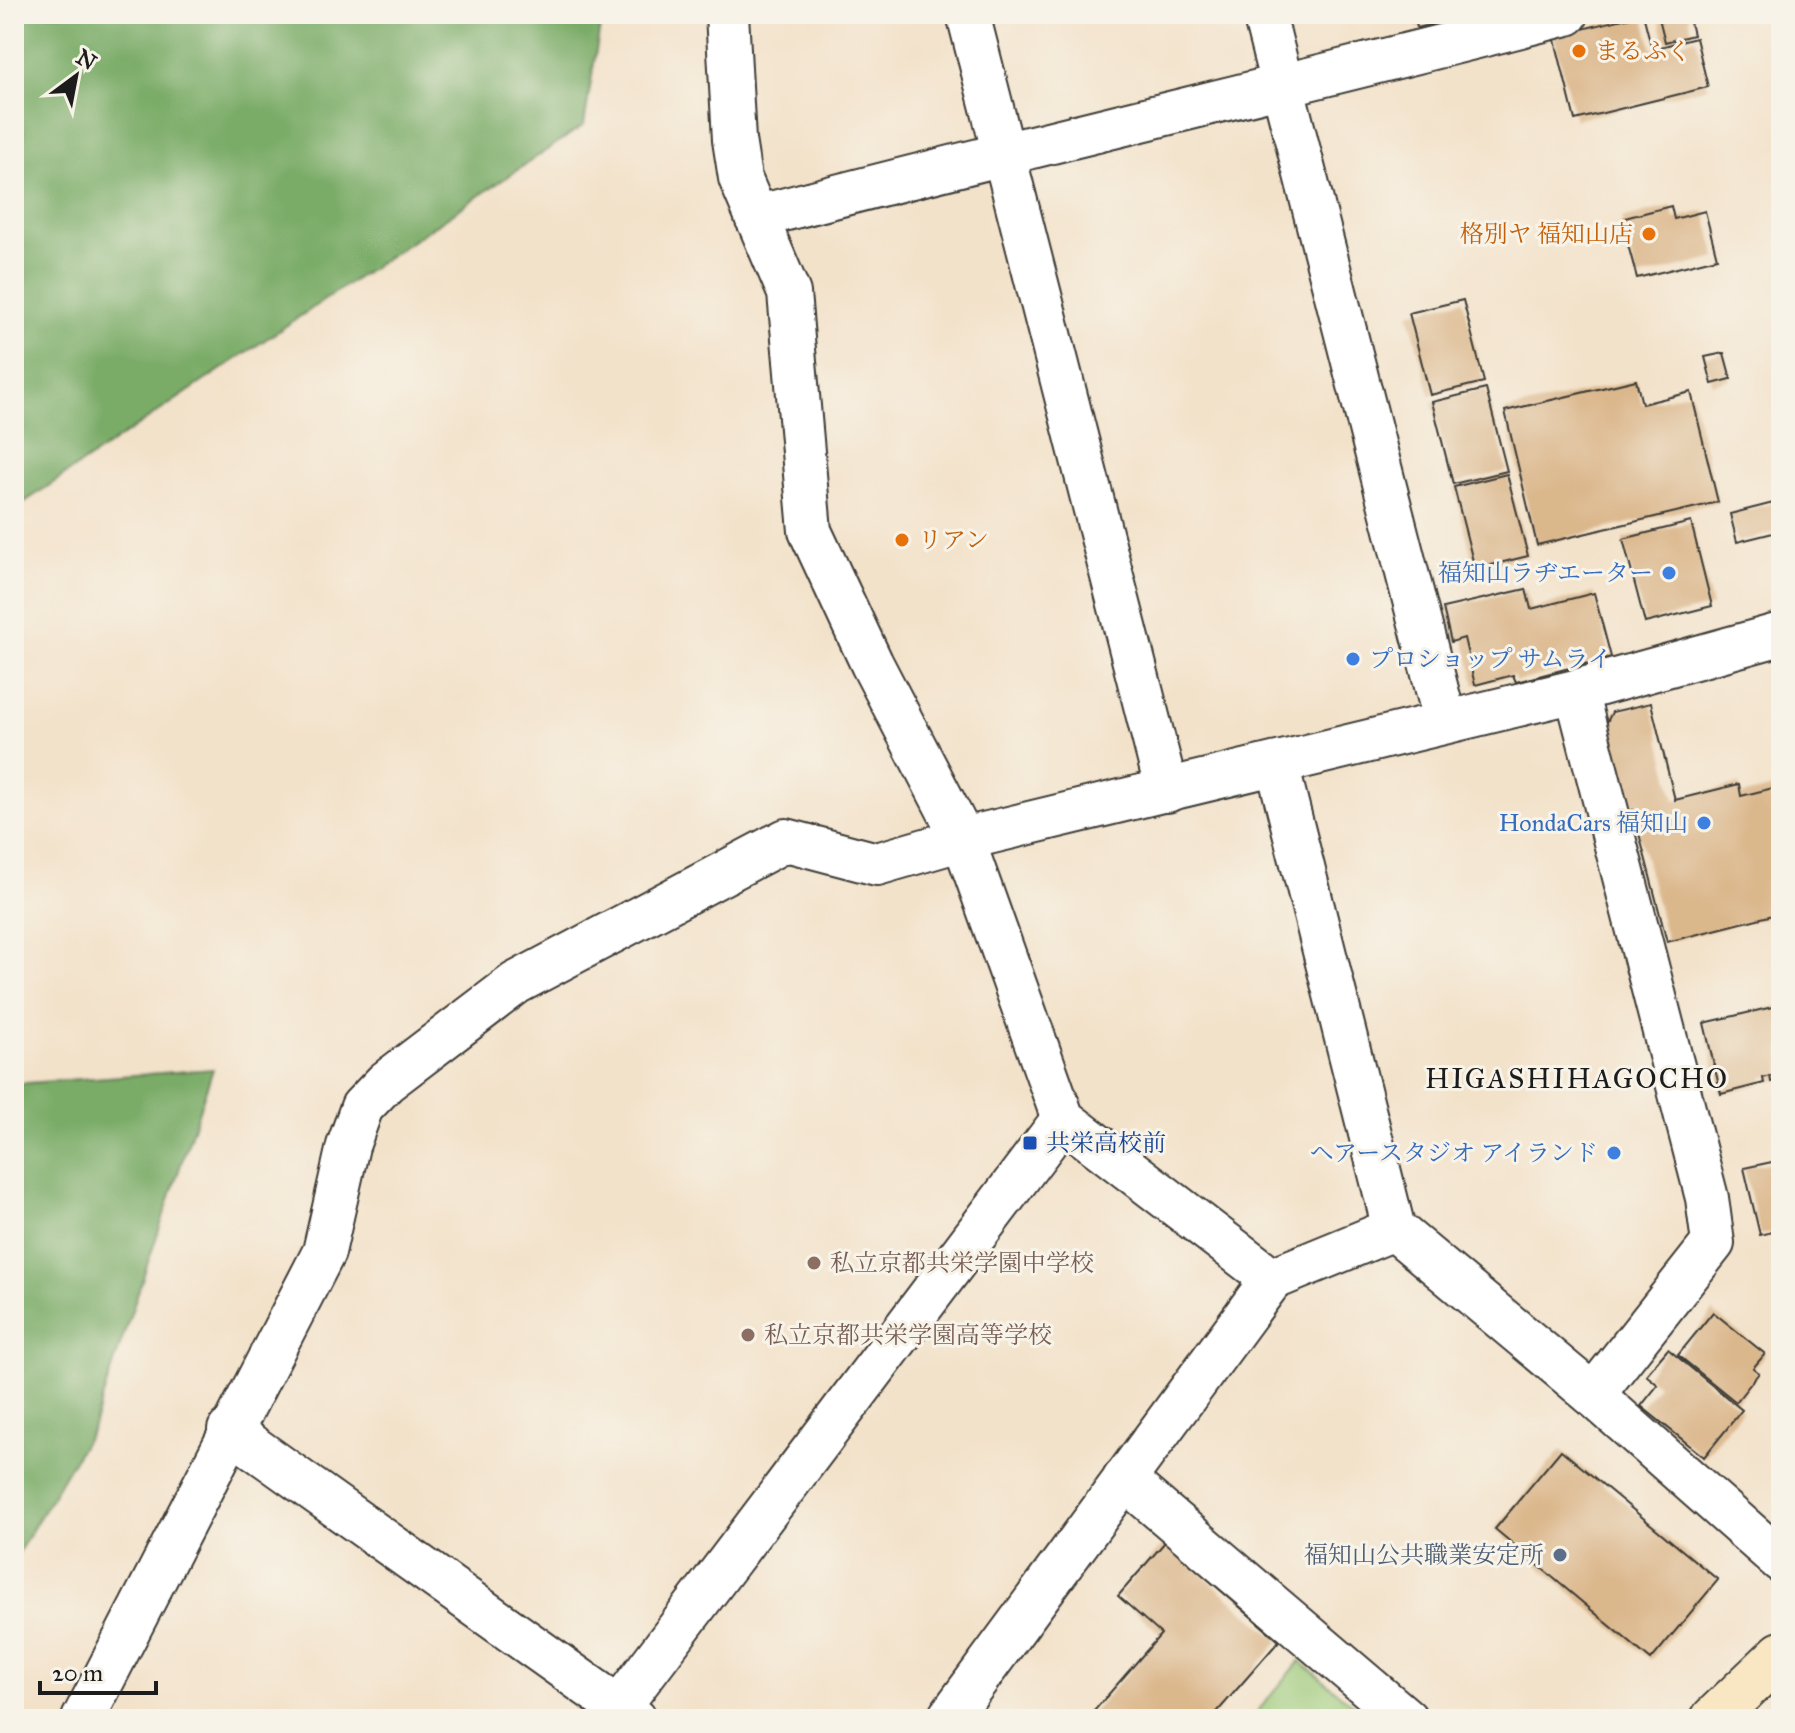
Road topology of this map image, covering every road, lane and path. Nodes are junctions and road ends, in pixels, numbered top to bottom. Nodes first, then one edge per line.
1 (727, 14) edge
2 (968, 14) edge
3 (1264, 14) edge
4 (1567, 14) edge
5 (1281, 85) junction
6 (1004, 151) junction
7 (756, 217) junction
8 (1781, 634) edge
9 (1576, 691) junction
10 (1445, 721) junction
11 (1277, 764) junction
12 (1167, 791) junction
13 (963, 839) junction
14 (1063, 1119) junction
15 (1394, 1229) junction
16 (1272, 1279) junction
17 (1593, 1395) junction
18 (229, 1430) junction
19 (1124, 1479) junction
20 (1781, 1561) edge
21 (1781, 1654) edge
22 (627, 1713) edge
23 (83, 1719) edge
24 (948, 1719) edge
25 (1406, 1719) edge
26 (1713, 1719) edge

1 - 7 street
2 - 6 street
3 - 5 street
4 - 5 street
5 - 6 street
5 - 10 street
6 - 7 street
6 - 12 street
7 - 13 street
8 - 9 street
9 - 10 street
9 - 17 street
10 - 11 street
11 - 12 street
11 - 15 street
12 - 13 street
13 - 14 street
13 - 18 street
14 - 16 street
14 - 22 street
15 - 16 street
15 - 17 street
16 - 19 street
17 - 20 street
18 - 22 street
18 - 23 street
19 - 24 street
19 - 25 street
21 - 26 street

